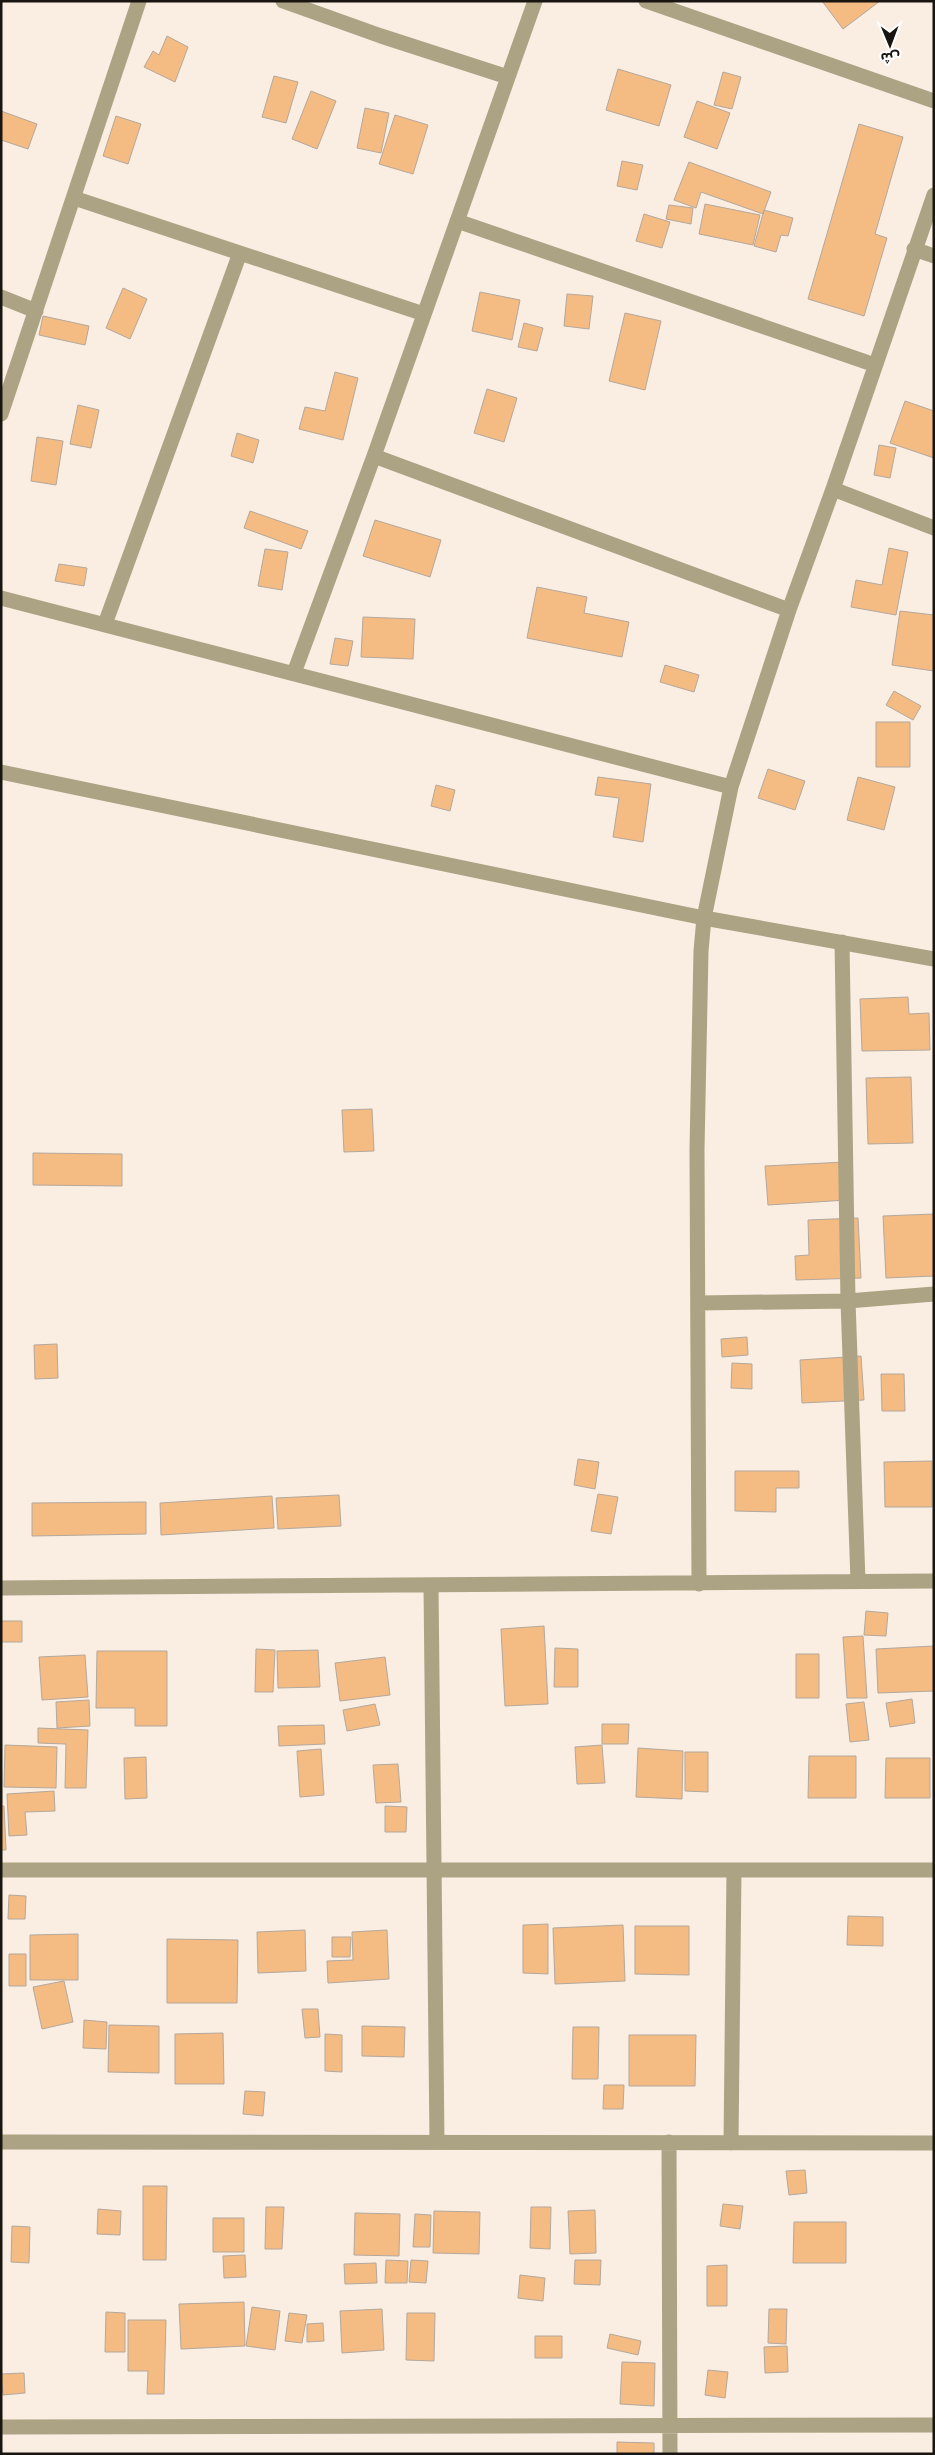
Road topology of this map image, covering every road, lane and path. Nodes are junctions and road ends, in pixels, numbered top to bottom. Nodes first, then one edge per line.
1 (139, 1) edge
2 (283, 1) edge
3 (535, 1) edge
4 (646, 1) edge
5 (508, 77) junction
6 (934, 101) edge
7 (934, 195) edge
8 (74, 198) junction
9 (458, 221) junction
10 (914, 249) junction
11 (240, 253) junction
12 (934, 256) edge
13 (1, 297) edge
14 (36, 310) junction
15 (424, 314) junction
16 (875, 365) junction
17 (1, 414) edge
18 (374, 456) junction
19 (833, 490) junction
20 (934, 528) edge
21 (1, 598) edge
22 (788, 610) junction
23 (105, 624) junction
24 (294, 673) junction
25 (1, 772) edge
26 (731, 787) junction
27 (704, 918) junction
28 (842, 942) junction
29 (934, 959) edge
30 (934, 1294) edge
31 (848, 1302) junction
32 (698, 1303) junction
33 (858, 1581) junction
34 (934, 1581) edge
35 (699, 1584) junction
36 (431, 1586) junction
37 (1, 1588) edge
38 (1, 1870) edge
39 (434, 1870) junction
40 (734, 1870) junction
41 (934, 1870) edge
42 (1, 2142) edge
43 (437, 2142) junction
44 (669, 2142) junction
45 (731, 2142) junction
46 (934, 2143) edge
47 (670, 2425) junction
48 (934, 2425) edge
49 (1, 2427) edge
50 (670, 2454) edge

1 - 8 street
2 - 5 street
3 - 5 street
4 - 6 street
5 - 9 street
7 - 10 street
8 - 11 street
8 - 14 street
9 - 15 street
9 - 16 street
10 - 12 street
10 - 16 street
11 - 15 street
11 - 23 street
13 - 14 street
14 - 17 street
15 - 18 street
16 - 19 street
18 - 22 street
18 - 24 street
19 - 20 street
19 - 22 street
21 - 23 street
22 - 26 street
23 - 24 street
24 - 26 street
25 - 27 street
26 - 27 street
27 - 28 street
27 - 32 street
28 - 29 street
28 - 31 street
30 - 31 street
31 - 32 street
31 - 33 street
32 - 35 street
33 - 34 street
33 - 35 street
35 - 36 street
36 - 37 street
36 - 39 street
38 - 39 street
39 - 40 street
39 - 43 street
40 - 41 street
40 - 45 street
42 - 43 street
43 - 44 street
44 - 45 street
44 - 47 street
45 - 46 street
47 - 48 street
47 - 49 street
47 - 50 street

